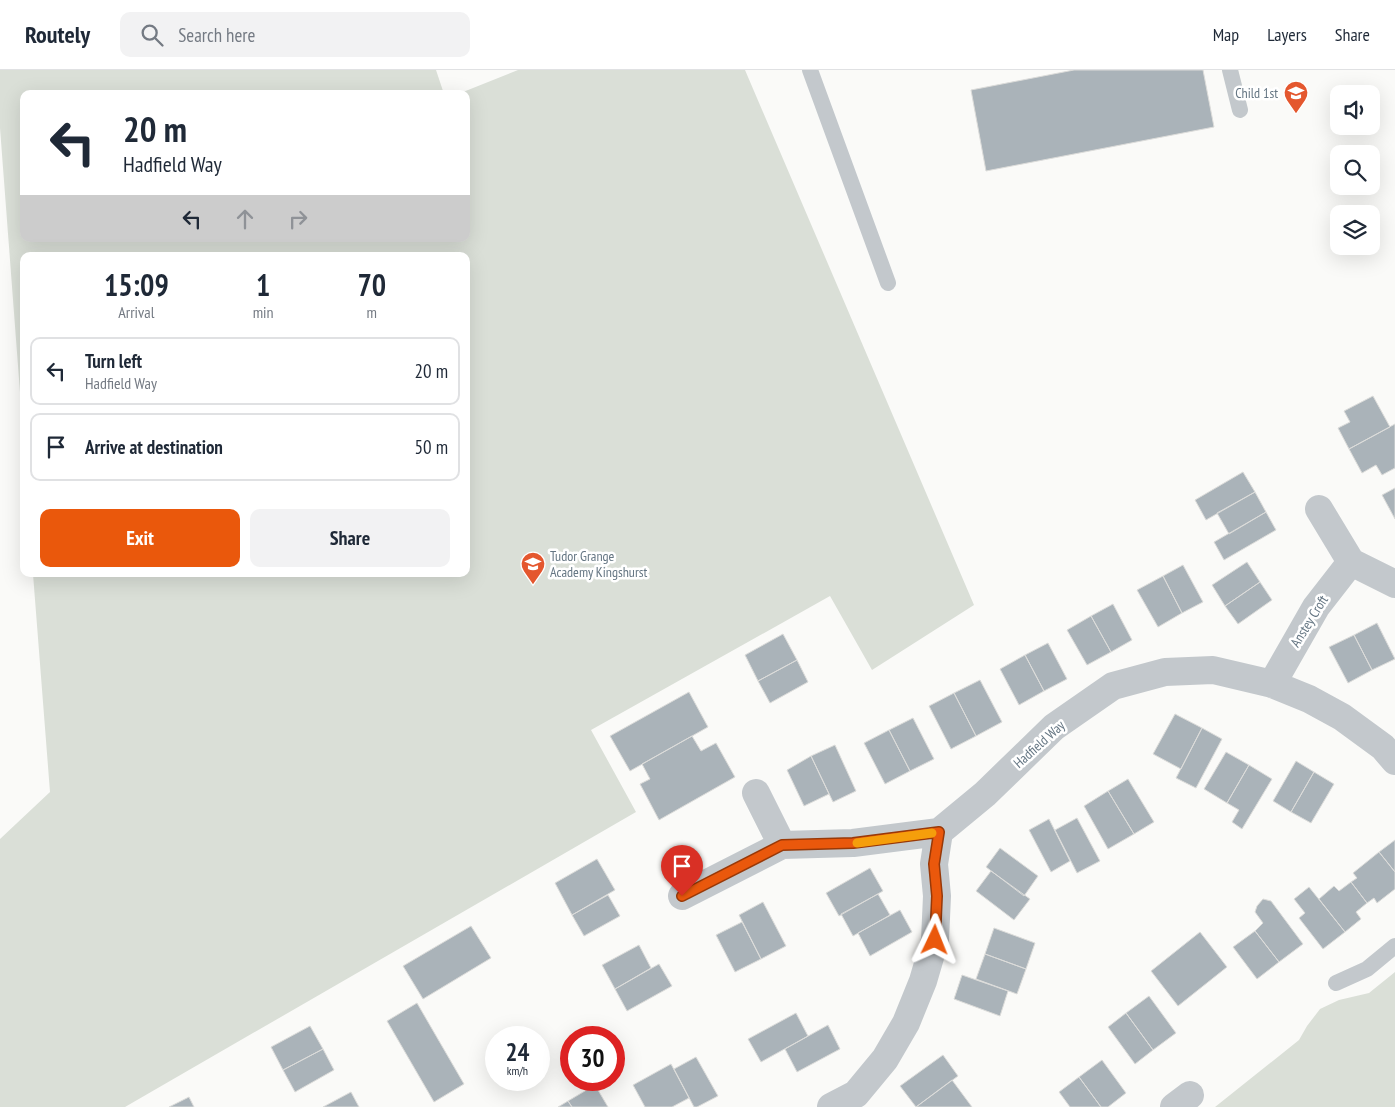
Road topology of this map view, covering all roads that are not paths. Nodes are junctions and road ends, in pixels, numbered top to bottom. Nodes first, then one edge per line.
1 (810, 70) edge
2 (1230, 70) edge
3 (1240, 110) dead end
4 (888, 283) dead end
5 (1319, 509) dead end
6 (1351, 562) junction
7 (1395, 584) edge
8 (1272, 684) junction
9 (1395, 761) edge
10 (756, 792) dead end
11 (939, 832) junction
12 (782, 845) junction
13 (682, 896) dead end
14 (1395, 946) edge
15 (1336, 983) dead end
16 (861, 1101) edge
17 (831, 1107) edge

1 - 4 lane
2 - 3 lane
5 - 6 street
6 - 7 street
6 - 8 street, Anstey Croft
8 - 9 street, Hadfield Way
8 - 11 street, Hadfield Way
10 - 12 street
11 - 12 street
11 - 16 street
12 - 13 street
14 - 15 lane
16 - 17 street

